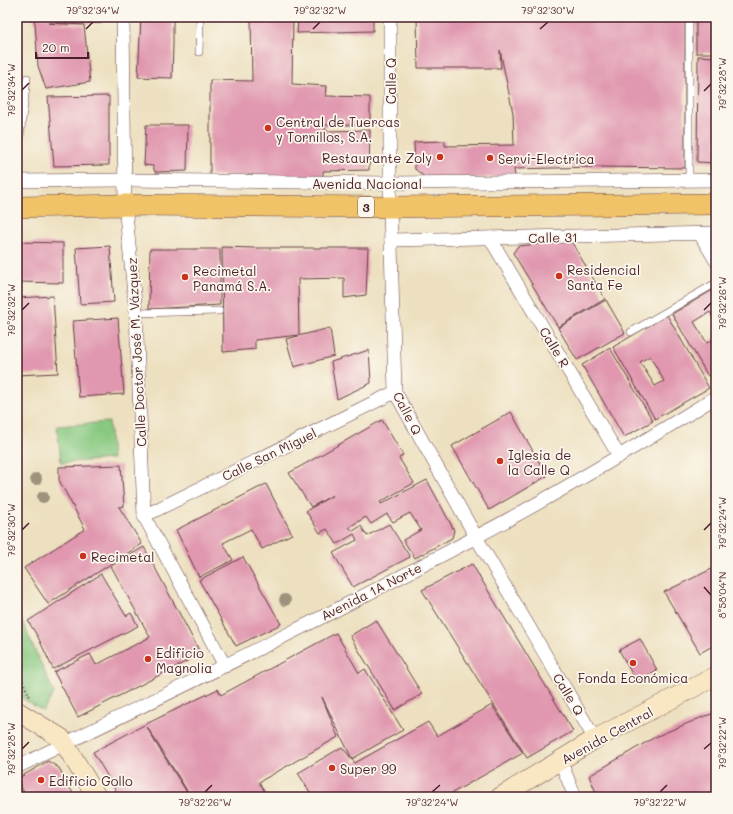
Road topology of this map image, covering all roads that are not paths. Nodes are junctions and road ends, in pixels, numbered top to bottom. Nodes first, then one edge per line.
1 (122, 17) edge
2 (200, 17) edge
3 (390, 17) edge
4 (689, 17) edge
5 (199, 52) dead end
6 (27, 78) dead end
7 (17, 162) edge
8 (125, 180) junction
9 (689, 180) junction
10 (716, 180) edge
11 (17, 181) edge
12 (390, 183) junction
13 (716, 204) edge
14 (125, 205) junction
15 (17, 207) edge
16 (390, 207) junction
17 (716, 233) edge
18 (700, 234) junction
19 (490, 238) junction
20 (390, 240) junction
21 (716, 261) edge
22 (716, 283) edge
23 (219, 311) dead end
24 (136, 314) junction
25 (631, 332) dead end
26 (395, 392) junction
27 (716, 397) edge
28 (619, 456) junction
29 (144, 516) junction
30 (476, 537) junction
31 (225, 666) junction
32 (716, 676) edge
33 (24, 705) edge
34 (595, 739) junction
35 (64, 744) junction
36 (560, 760) junction
37 (17, 767) edge
38 (97, 797) edge
39 (500, 797) edge
40 (575, 797) edge

1 - 8 street, Calle Doctor José M. Vázquez
2 - 5 lane
3 - 12 street, Calle Q
4 - 9 lane
6 - 7 lane
8 - 11 street, Avenida Nacional
8 - 12 street, Avenida Nacional
8 - 14 street, Calle Doctor José M. Vázquez
9 - 10 street, Avenida Nacional
9 - 12 street, Avenida Nacional
12 - 16 street, Calle Q
13 - 16 main road, Avenida Nacional / 3
14 - 15 main road, Avenida Nacional / 3
14 - 16 main road, Avenida Nacional / 3
14 - 24 street, Calle Doctor José M. Vázquez
16 - 20 street, Calle Q
17 - 18 street, Calle 31
18 - 19 street, Calle 31
18 - 21 street
19 - 20 street, Calle 31
19 - 28 street, Calle R
20 - 26 street, Calle Q
22 - 25 lane
23 - 24 lane
24 - 29 street, Calle Doctor José M. Vázquez
26 - 29 street, Calle San Miguel
26 - 30 street, Calle Q
27 - 28 street, Avenida 1A Norte
28 - 30 street, Avenida 1A Norte
29 - 31 street, Calle Doctor José M. Vázquez
30 - 31 street, Avenida 1A Norte
30 - 34 street, Calle Q
31 - 35 street, Avenida 1A Norte
32 - 34 main road, Avenida Central
33 - 35 main road
34 - 36 main road, Avenida Central
35 - 37 street, Avenida 1A Norte
35 - 38 main road
36 - 39 main road, Avenida Central
36 - 40 street

